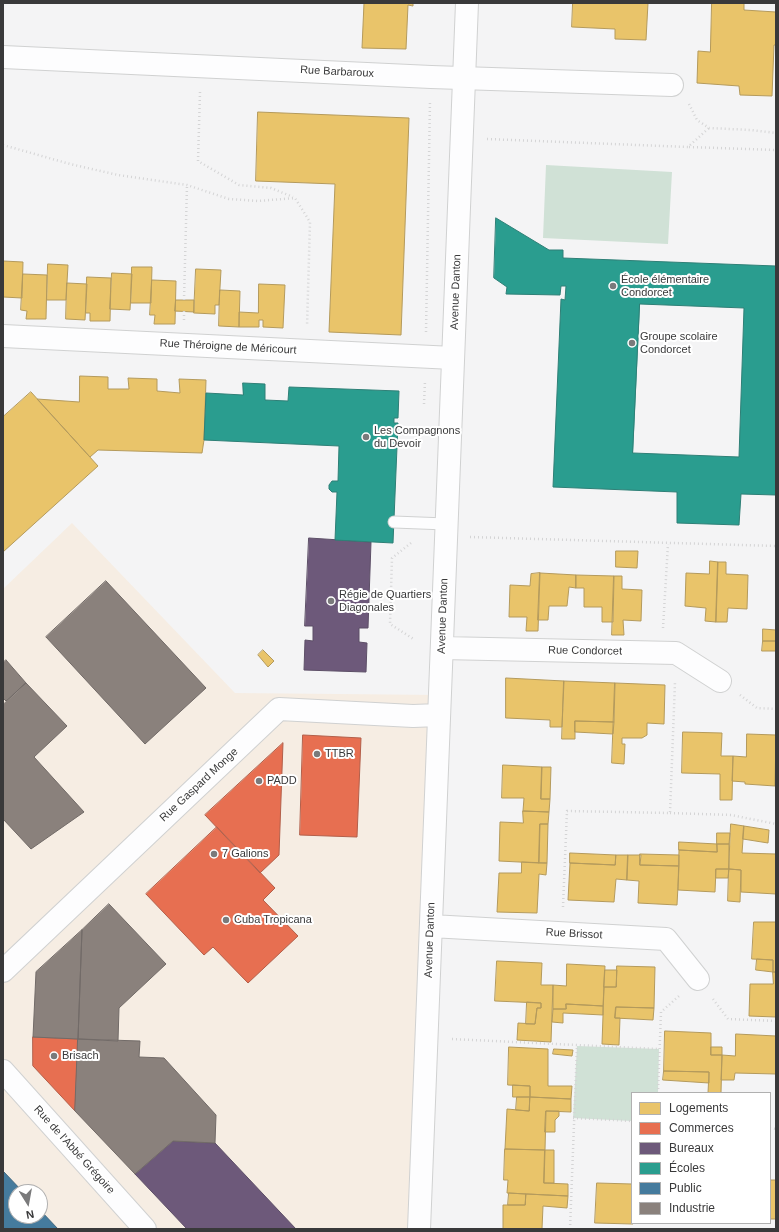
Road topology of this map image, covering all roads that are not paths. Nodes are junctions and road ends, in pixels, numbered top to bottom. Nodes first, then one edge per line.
1 (467, 3) edge
2 (3, 57) edge
3 (465, 78) junction
4 (672, 85) road end
5 (3, 336) edge
6 (453, 358) junction
7 (394, 522) dead end
8 (446, 530) junction
9 (442, 648) junction
10 (720, 681) road end
11 (439, 715) junction
12 (431, 926) junction
13 (3, 971) edge
14 (698, 979) road end
15 (3, 1071) edge
16 (145, 1229) edge
17 (419, 1229) edge

1 - 3 street, Avenue Danton
2 - 3 street, Rue Barbaroux
3 - 4 street, Rue Barbaroux
3 - 6 street, Avenue Danton
5 - 6 street, Rue Théroigne de Méricourt
6 - 8 street, Avenue Danton
7 - 8 lane
8 - 9 street, Avenue Danton
9 - 10 street, Rue Condorcet
9 - 11 street, Avenue Danton
11 - 12 street, Avenue Danton
11 - 13 street, Rue Gaspard Monge
12 - 14 street, Rue Brissot
12 - 17 street, Avenue Danton
15 - 16 street, Rue de l'Abbé Grégoire

